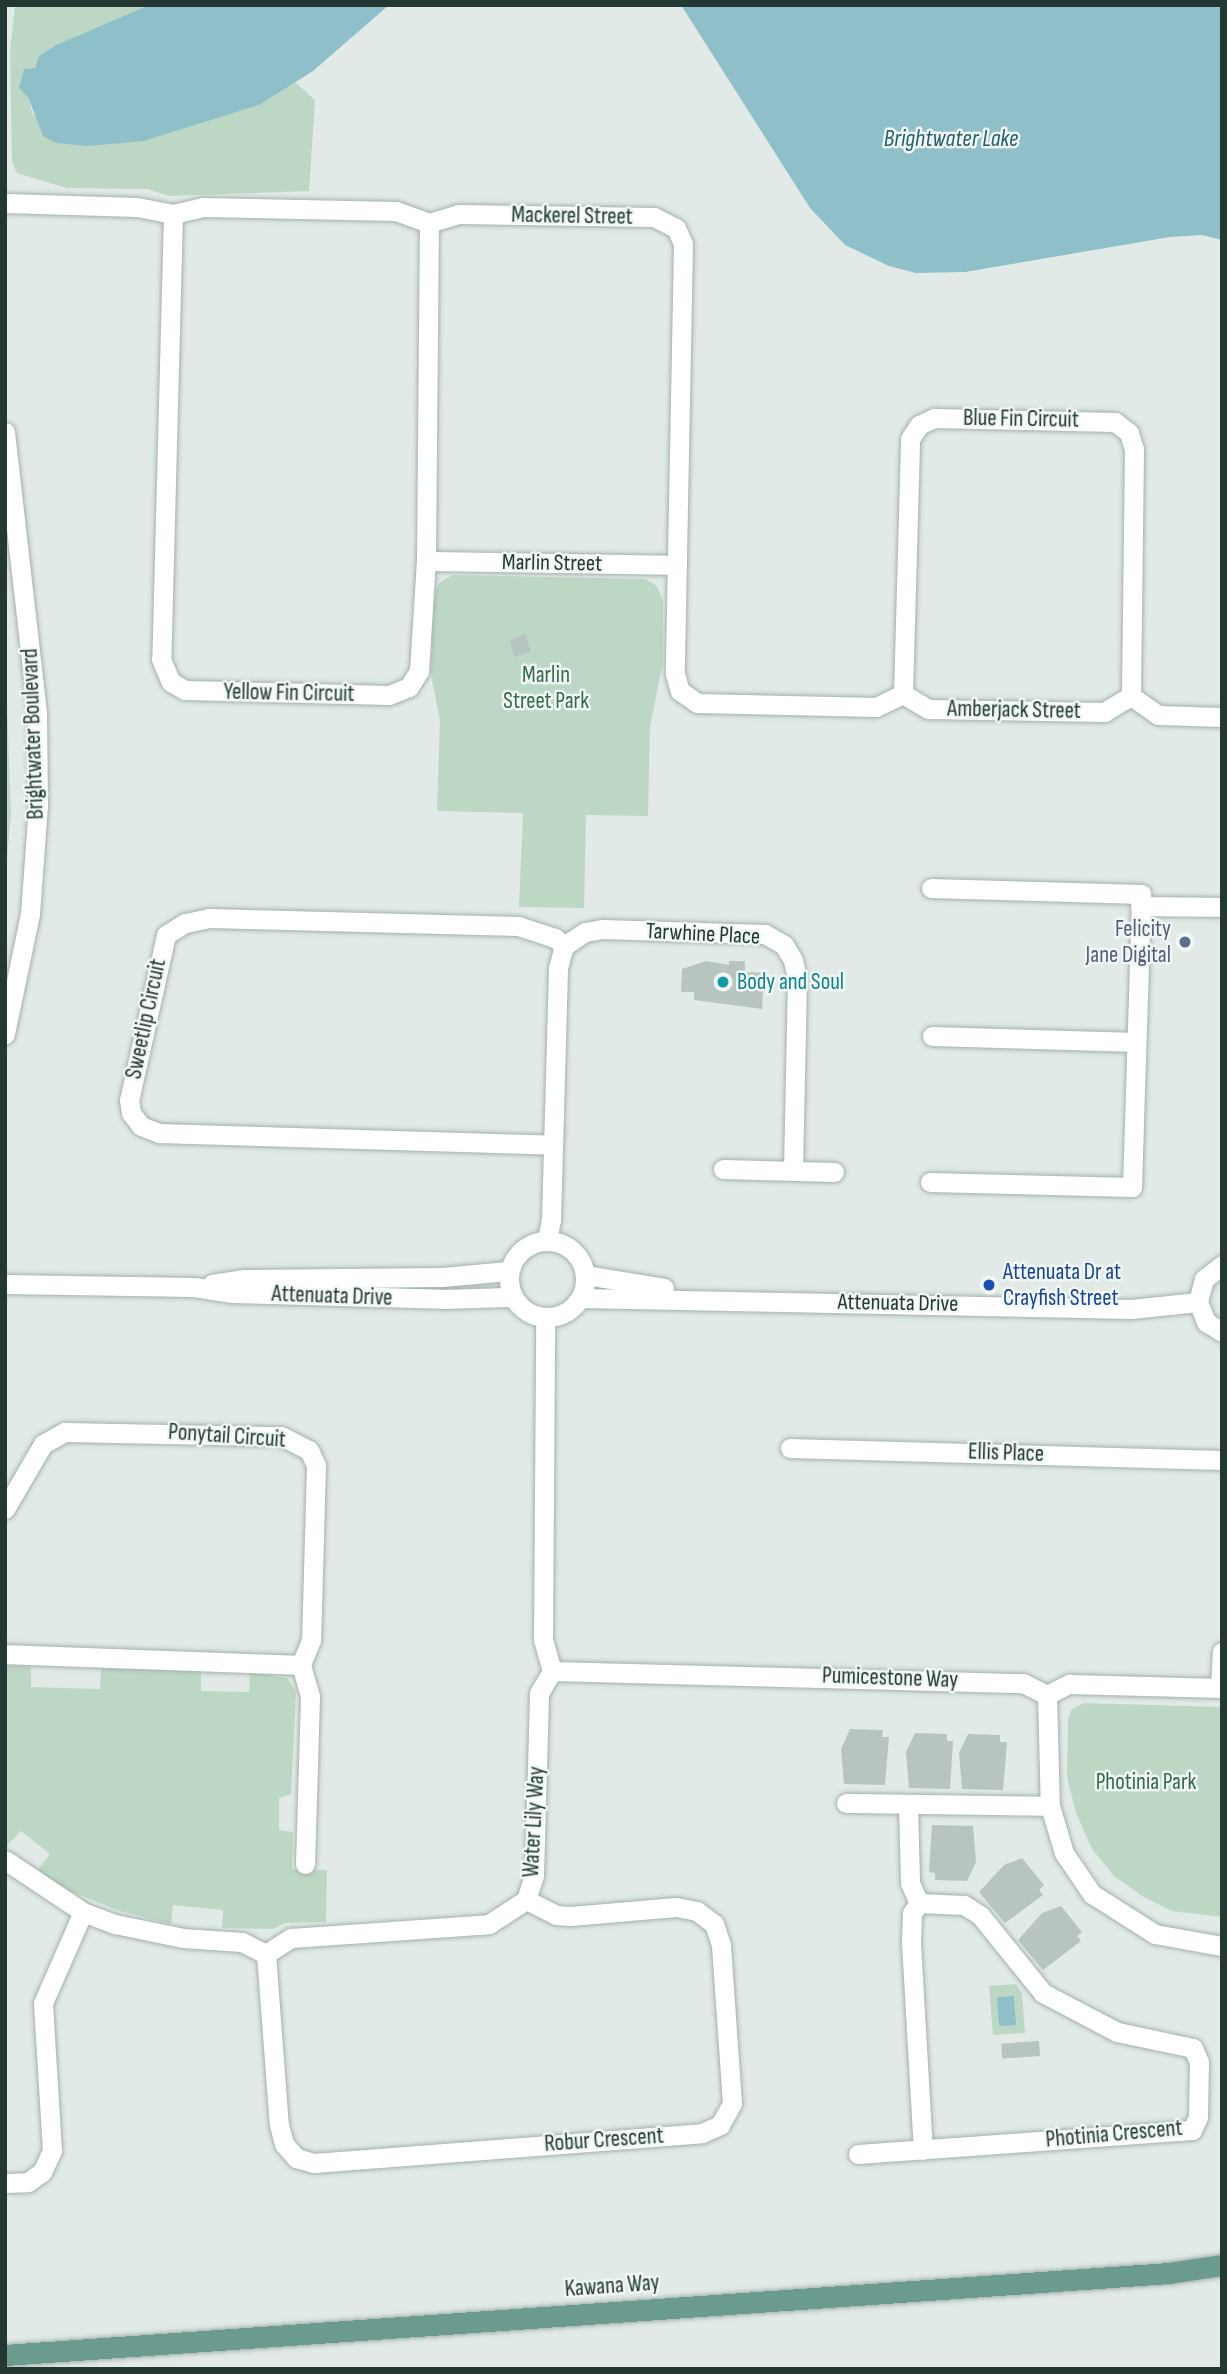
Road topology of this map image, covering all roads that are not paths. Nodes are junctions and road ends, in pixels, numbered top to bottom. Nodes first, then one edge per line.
1 (5, 203) edge
2 (173, 215) junction
3 (429, 223) junction
4 (5, 432) edge
5 (426, 561) junction
6 (677, 565) junction
7 (903, 694) junction
8 (1130, 696) junction
9 (1222, 717) edge
10 (931, 888) dead end
11 (1140, 906) junction
12 (1222, 907) edge
13 (564, 946) junction
14 (5, 1034) edge
15 (932, 1036) dead end
16 (1136, 1042) junction
17 (552, 1145) junction
18 (723, 1169) dead end
19 (793, 1170) junction
20 (834, 1172) dead end
21 (930, 1182) dead end
22 (547, 1240) junction
23 (1222, 1265) edge
24 (508, 1271) junction
25 (5, 1274) edge
26 (585, 1275) junction
27 (30, 1283) junction
28 (5, 1284) edge
29 (194, 1287) junction
30 (512, 1297) junction
31 (581, 1297) junction
32 (723, 1299) junction
33 (1198, 1302) junction
34 (545, 1317) junction
35 (1222, 1332) edge
36 (790, 1448) dead end
37 (1222, 1460) edge
38 (5, 1509) edge
39 (1222, 1652) edge
40 (5, 1654) edge
41 (301, 1665) junction
42 (552, 1671) junction
43 (1221, 1688) edge
44 (1047, 1695) junction
45 (846, 1803) dead end
46 (908, 1804) junction
47 (1050, 1806) junction
48 (5, 1860) edge
49 (305, 1864) dead end
50 (526, 1900) junction
51 (919, 1903) junction
52 (83, 1912) junction
53 (1222, 1946) edge
54 (266, 1954) junction
55 (923, 2150) junction
56 (858, 2154) dead end
57 (5, 2183) edge
58 (1222, 2265) edge
59 (5, 2355) edge

1 - 2 street
2 - 3 street
2 - 5 street, Yellow Fin Circuit
3 - 5 street, Yellow Fin Circuit
3 - 6 street, Mackerel Street
4 - 14 street, Brightwater Boulevard
5 - 6 street, Marlin Street
6 - 7 street, Mackerel Street
7 - 8 street, Amberjack Street
7 - 8 street, Blue Fin Circuit
8 - 9 street
10 - 11 street
11 - 12 street
11 - 16 street
13 - 17 street
13 - 17 street, Sweetlip Circuit
13 - 19 street, Tarwhine Place
15 - 16 street
16 - 21 street
17 - 22 street
18 - 19 street
19 - 20 street
22 - 24 street
22 - 26 street
23 - 33 street
24 - 29 street, Attenuata Drive
24 - 30 street
25 - 27 street, Attenuata Drive
26 - 31 street
26 - 32 street, Attenuata Drive
27 - 28 street, Attenuata Drive
27 - 29 street, Attenuata Drive
29 - 30 street, Attenuata Drive
30 - 34 street
31 - 32 street, Attenuata Drive
31 - 34 street
32 - 33 street, Attenuata Drive
33 - 35 street
34 - 42 street
36 - 37 street, Ellis Place
38 - 41 street, Ponytail Circuit
39 - 43 street
40 - 41 street
41 - 49 street
42 - 44 street, Pumicestone Way
42 - 50 street, Water Lily Way
43 - 44 street
44 - 47 street
45 - 46 street
46 - 47 street
46 - 51 street
47 - 53 street
48 - 52 street
50 - 54 street, Water Lily Way
50 - 54 street, Robur Crescent
51 - 55 street
51 - 55 street, Photinia Crescent
52 - 54 street
52 - 57 street
55 - 56 street, Photinia Crescent
58 - 59 main road, Kawana Way

